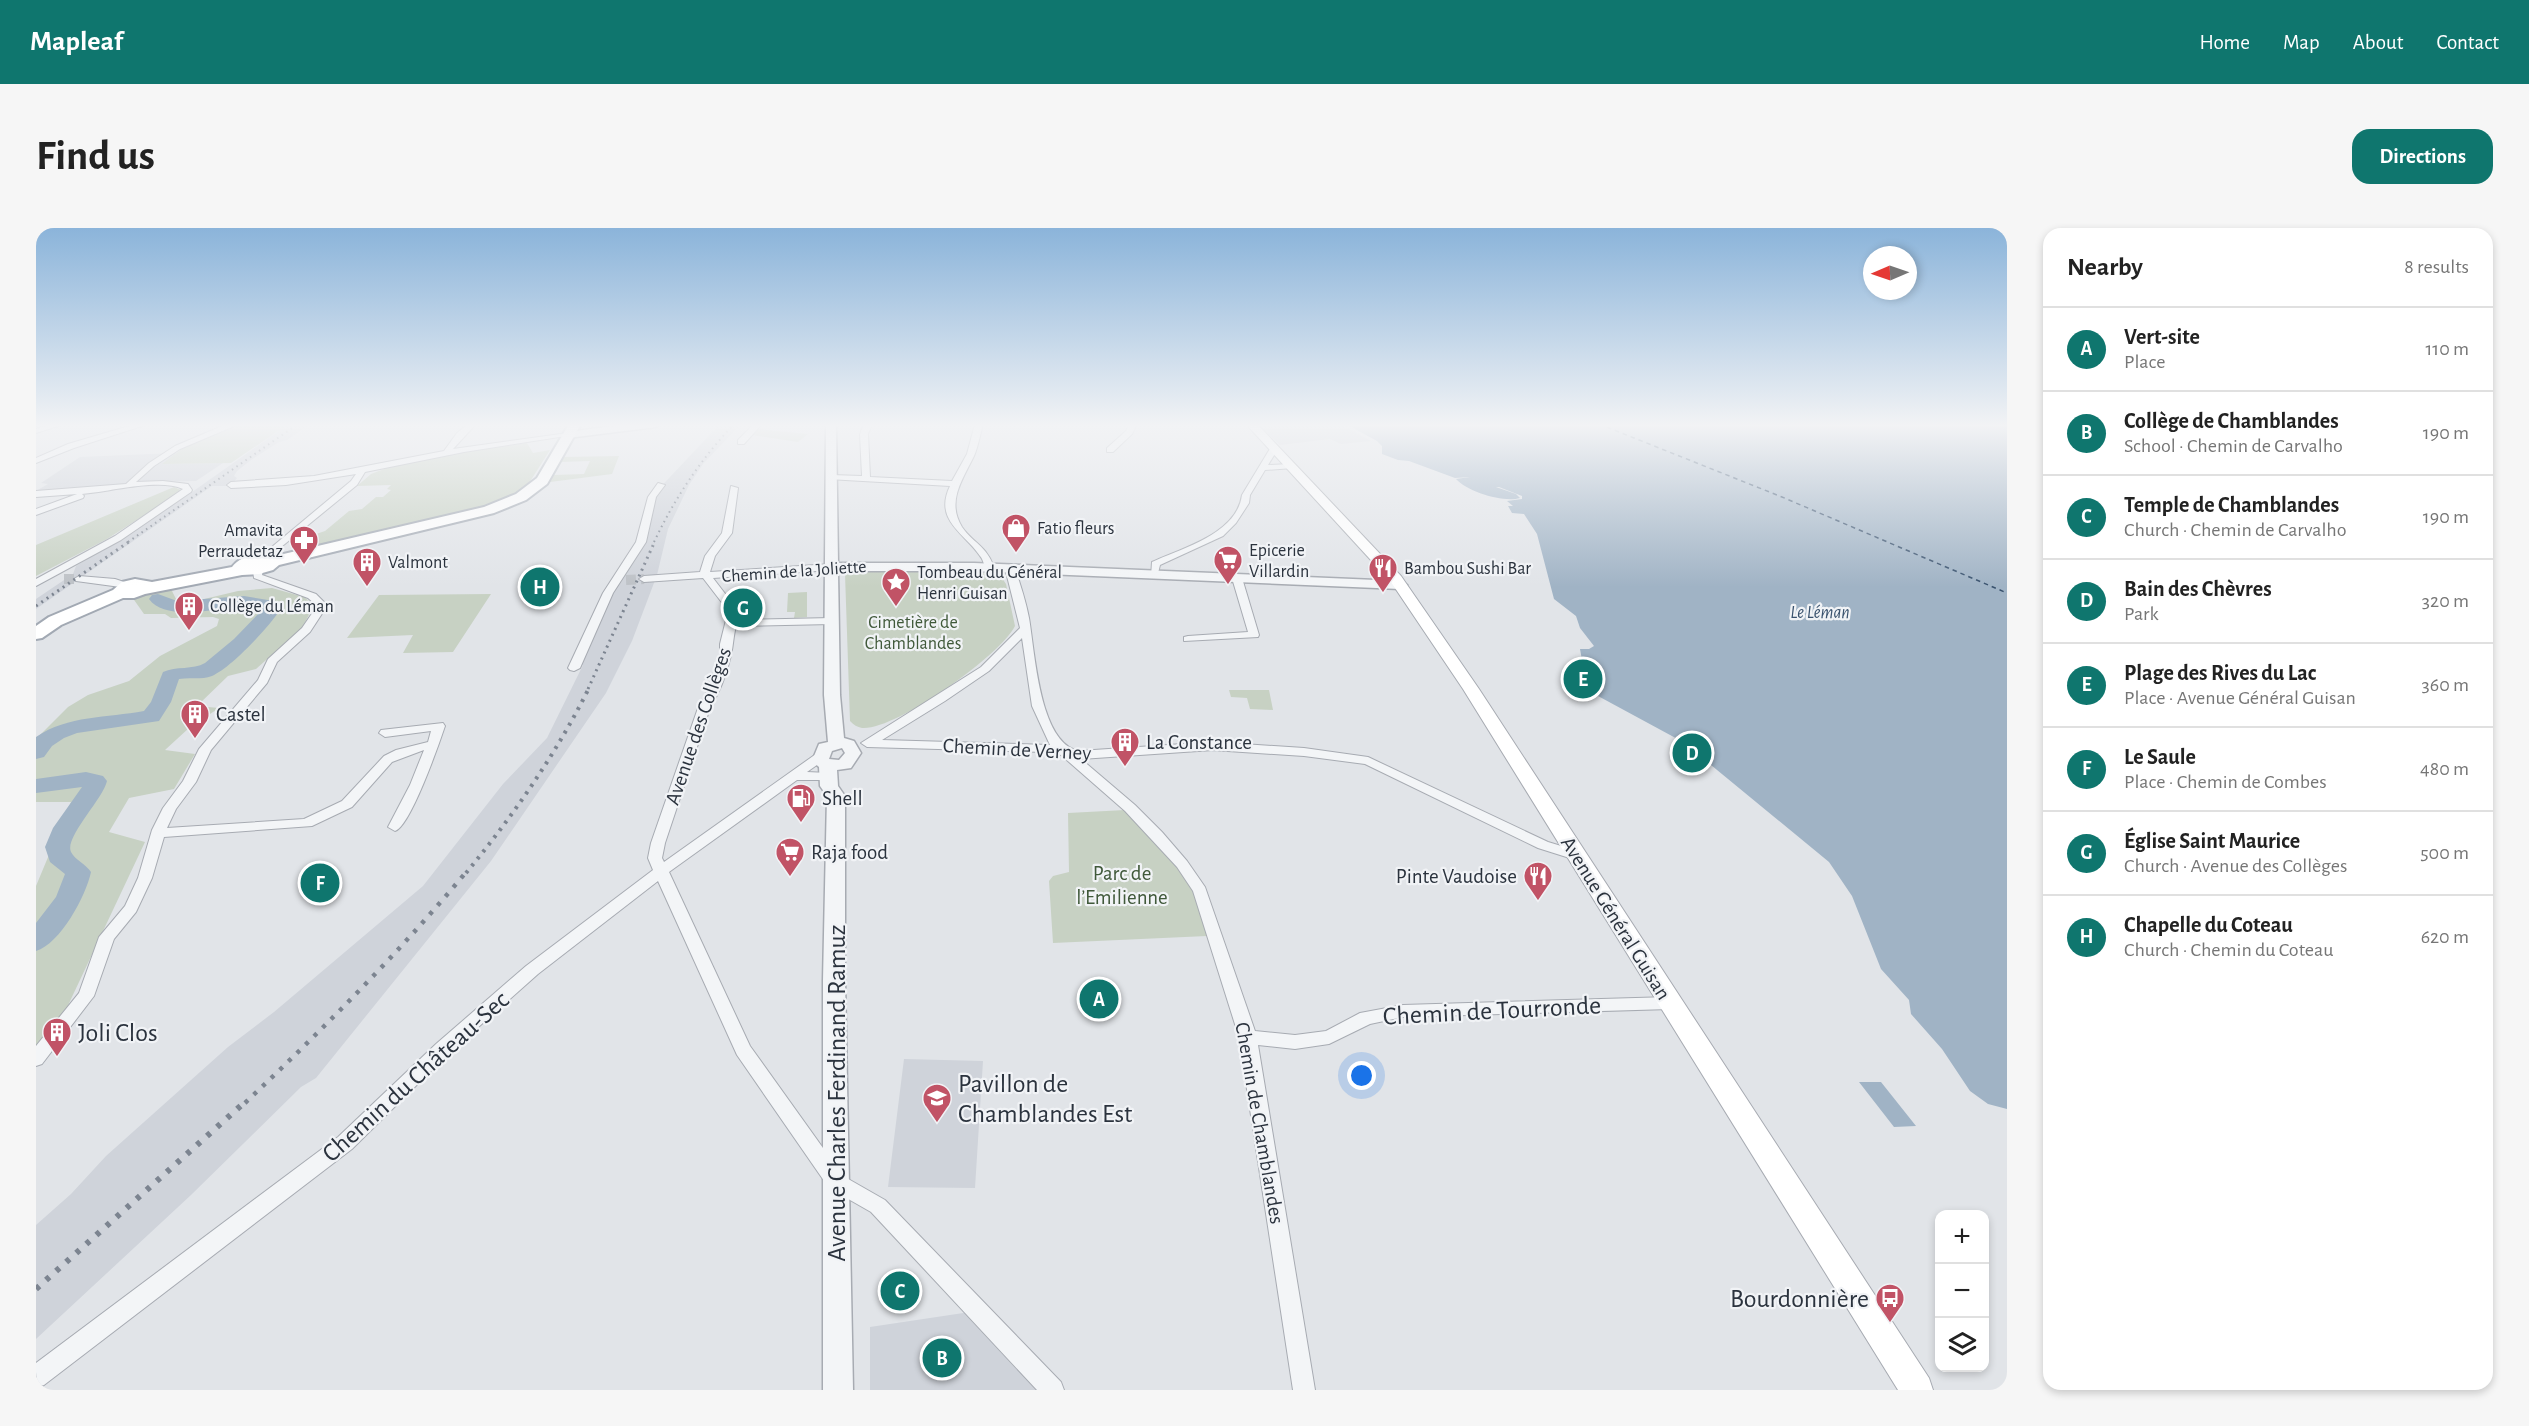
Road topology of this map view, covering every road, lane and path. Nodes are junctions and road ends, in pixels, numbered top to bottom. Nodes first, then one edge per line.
1 (135, 478) edge
2 (309, 478) edge
3 (357, 478) edge
4 (544, 478) edge
5 (831, 478) edge
6 (852, 478) edge
7 (957, 478) edge
8 (1256, 478) edge
9 (1301, 478) edge
10 (866, 479) joint
11 (231, 484) dead end
12 (954, 484) junction
13 (661, 485) dead end
14 (128, 486) junction
15 (734, 488) dead end
16 (93, 490) junction
17 (36, 494) edge
18 (37, 511) edge
19 (257, 564) junction
20 (831, 567) junction
21 (989, 567) junction
22 (1010, 568) junction
23 (1154, 575) junction
24 (706, 576) junction
25 (1237, 578) junction
26 (64, 579) tunnel mouth
27 (79, 579) tunnel mouth
28 (644, 579) tunnel mouth
29 (38, 581) edge
30 (1400, 585) junction
31 (133, 588) junction
32 (832, 621) junction
33 (732, 623) junction
34 (1025, 629) junction
35 (36, 634) edge
36 (1188, 639) dead end
37 (574, 668) dead end
38 (385, 733) dead end
39 (433, 744) junction
40 (1064, 753) junction
41 (837, 763) junction
42 (794, 776) junction
43 (395, 827) dead end
44 (158, 832) junction
45 (1576, 855) junction
46 (661, 871) junction
47 (1670, 1002) junction
48 (1248, 1037) junction
49 (36, 1059) edge
50 (836, 1182) junction
51 (36, 1377) edge
52 (838, 1390) edge
53 (1053, 1390) edge
54 (1304, 1390) edge
55 (1917, 1390) edge

1 - 14 street
2 - 11 street
3 - 19 street
4 - 19 main road
5 - 20 street, Avenue Charles Ferdinand Ramuz
6 - 10 street
7 - 12 street
8 - 23 street
9 - 30 main road, Avenue Général Guisan
10 - 12 street
12 - 21 street
13 - 37 street
14 - 16 street
14 - 29 street
15 - 24 street
16 - 17 street
16 - 18 street
19 - 31 main road
19 - 44 street
20 - 21 street, Chemin de la Joliette
20 - 24 street, Chemin de la Joliette
20 - 32 street, Avenue Charles Ferdinand Ramuz
21 - 22 street, Chemin de la Joliette
22 - 23 street, Chemin de la Joliette
22 - 34 street, Chemin de Chamblandes
23 - 25 street, Chemin de la Joliette
24 - 28 street, Chemin de la Joliette
24 - 33 street, Avenue des Collèges
25 - 30 street, Chemin de la Joliette
25 - 36 street
26 - 29 street
27 - 31 street
30 - 45 main road, Avenue Général Guisan
31 - 35 main road
32 - 33 street
32 - 41 street, Avenue Charles Ferdinand Ramuz
33 - 46 street, Avenue des Collèges
34 - 40 street, Chemin de Chamblandes
34 - 41 street, Chemin du Château-Sec
38 - 39 street
39 - 43 street
39 - 44 street
40 - 41 street, Chemin de Verney
40 - 45 street, Chemin de Verney
40 - 48 street, Chemin de Chamblandes
41 - 42 street, Chemin du Château-Sec
41 - 42 street
41 - 50 street, Avenue Charles Ferdinand Ramuz
42 - 46 street, Chemin du Château-Sec
44 - 49 street
45 - 47 main road, Avenue Général Guisan
46 - 50 street, Avenue des Collèges
46 - 51 street, Chemin du Château-Sec
47 - 48 street, Chemin de Tourronde
47 - 55 main road, Avenue Général Guisan
48 - 54 street, Chemin de Chamblandes
50 - 52 street, Avenue Charles Ferdinand Ramuz
50 - 53 street

